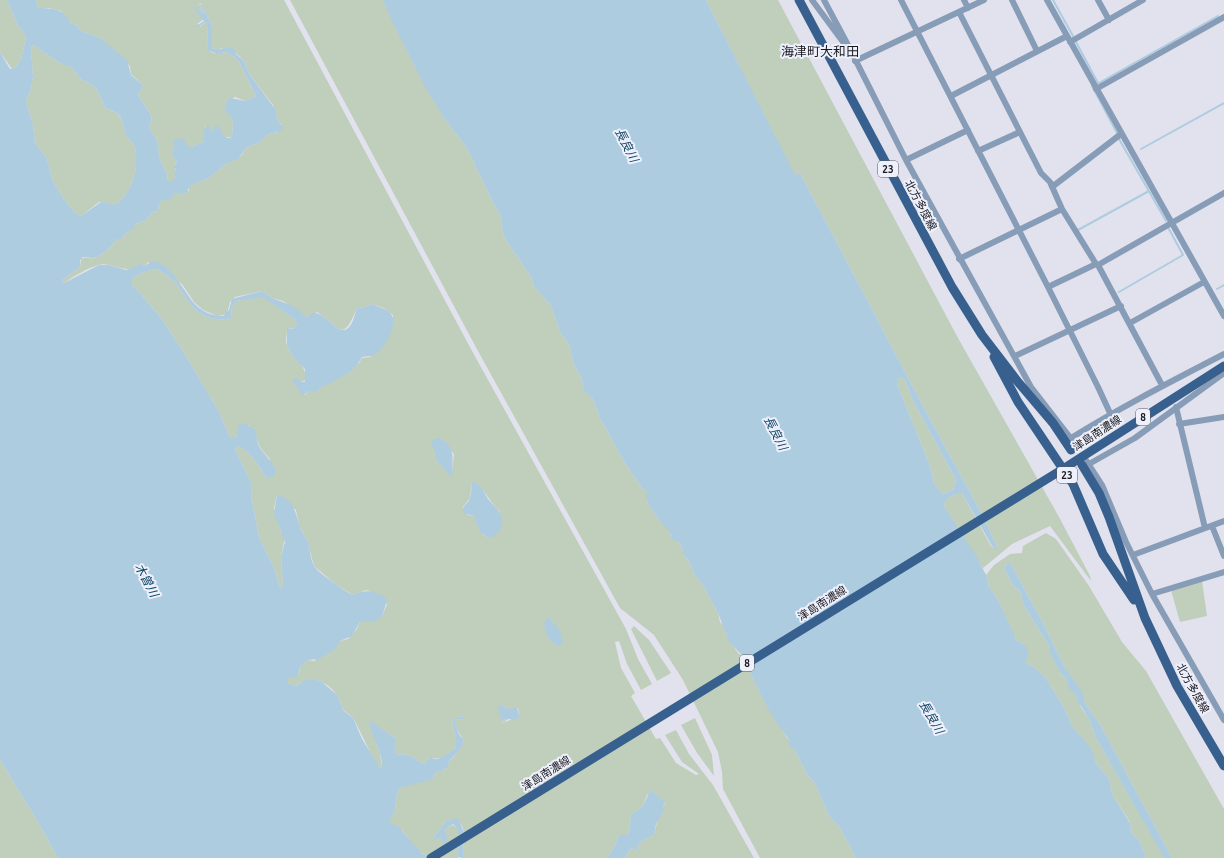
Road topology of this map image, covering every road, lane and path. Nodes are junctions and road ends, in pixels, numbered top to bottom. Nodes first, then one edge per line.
1 (799, 0) edge
2 (812, 0) edge
3 (824, 0) edge
4 (901, 0) edge
5 (964, 0) edge
6 (984, 0) edge
7 (1012, 0) edge
8 (1046, 0) edge
9 (1098, 0) edge
10 (1143, 0) edge
11 (968, 8) junction
12 (959, 12) junction
13 (1224, 17) edge
14 (1109, 20) junction
15 (917, 32) junction
16 (1067, 36) junction
17 (1070, 42) junction
18 (1037, 51) junction
19 (855, 61) junction
20 (991, 76) junction
21 (1096, 88) junction
22 (951, 96) junction
23 (968, 130) junction
24 (1020, 132) junction
25 (1121, 134) junction
26 (978, 152) junction
27 (906, 160) junction
28 (1052, 187) junction
29 (1224, 194) edge
30 (1062, 209) junction
31 (1171, 223) junction
32 (1019, 230) junction
33 (959, 259) junction
34 (1097, 264) junction
35 (1204, 282) junction
36 (1048, 288) junction
37 (1121, 306) junction
38 (1224, 316) edge
39 (1130, 323) junction
40 (1070, 330) junction
41 (982, 335) junction
42 (1224, 354) edge
43 (1015, 356) junction
44 (1224, 366) edge
45 (1224, 373) edge
46 (1162, 385) junction
47 (1176, 407) junction
48 (1110, 414) junction
49 (1224, 417) edge
50 (1180, 424) junction
51 (1071, 438) junction
52 (1074, 447) joint
53 (1085, 462) junction
54 (1063, 469) junction
55 (1224, 521) edge
56 (1212, 526) junction
57 (1204, 528) junction
58 (1133, 555) junction
59 (1224, 556) edge
60 (1224, 572) edge
61 (1152, 594) junction
62 (1145, 618) junction
63 (1224, 720) edge
64 (1224, 766) edge
65 (431, 858) edge

1 - 41 main road, 北方多度線 / 23
2 - 19 street
3 - 19 street
4 - 15 street
5 - 11 street
6 - 11 street
7 - 18 street
8 - 16 street
9 - 14 street
10 - 14 street
11 - 12 street
12 - 15 street
12 - 20 street
13 - 21 street
14 - 17 street
15 - 19 street
15 - 22 street
16 - 17 street
16 - 18 street
17 - 21 street
18 - 20 street
19 - 27 street
20 - 22 street
20 - 24 street
21 - 25 street
22 - 23 street
23 - 26 street
23 - 27 street
24 - 26 street
24 - 28 street
25 - 28 street
25 - 31 street
26 - 32 street
27 - 33 street
28 - 30 street
29 - 31 street
30 - 32 street
30 - 34 street
31 - 34 street
31 - 35 street
32 - 33 street
32 - 36 street
33 - 43 street
34 - 36 street
34 - 37 street
35 - 38 street
35 - 39 street
36 - 40 street
37 - 39 street
37 - 40 street
39 - 46 street
40 - 43 street
40 - 48 street
41 - 52 main road
41 - 54 main road, 23
42 - 46 street
43 - 51 street
44 - 54 main road, 津島南濃線 / 8
45 - 47 street
46 - 48 street
47 - 50 street
47 - 53 street
48 - 51 street
49 - 50 street
50 - 57 street
51 - 52 street
53 - 58 street
53 - 62 main road
54 - 62 main road, 23
54 - 65 main road, 津島南濃線 / 8
55 - 56 street
56 - 57 street
56 - 59 street
57 - 58 street
58 - 61 street
60 - 61 street
61 - 63 street
62 - 64 main road, 北方多度線 / 23

